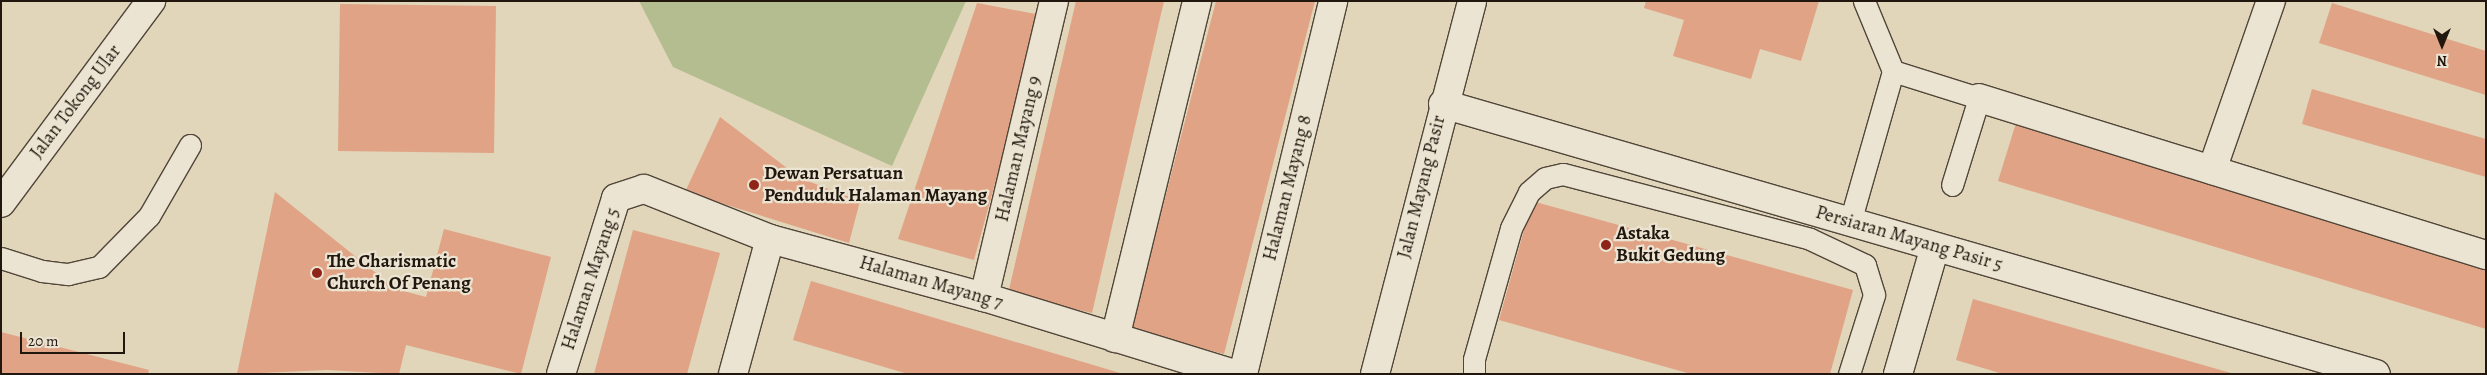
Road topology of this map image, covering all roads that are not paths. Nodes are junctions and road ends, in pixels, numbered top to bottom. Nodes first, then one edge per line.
1 (152, 1) edge
2 (1054, 1) edge
3 (1197, 1) edge
4 (1333, 1) edge
5 (1472, 1) edge
6 (1864, 1) edge
7 (2272, 1) edge
8 (1893, 71) junction
9 (1979, 98) junction
10 (1443, 104) junction
11 (190, 145) dead end
12 (2212, 170) junction
13 (1952, 186) dead end
14 (630, 190) joint
15 (1, 203) edge
16 (1850, 222) junction
17 (770, 239) junction
18 (1935, 247) junction
19 (2486, 255) edge
20 (1, 258) edge
21 (984, 297) junction
22 (1115, 338) junction
23 (561, 374) edge
24 (733, 374) edge
25 (1234, 374) edge
26 (1243, 374) edge
27 (1375, 374) edge
28 (1474, 374) edge
29 (1848, 374) edge
30 (1898, 374) edge
31 (2376, 374) edge

1 - 15 street, Jalan Tokong Ular
2 - 21 street, Halaman Mayang 9
3 - 22 street
4 - 26 street, Halaman Mayang 8
5 - 10 street, Jalan Mayang Pasir
6 - 8 lane
7 - 12 street
8 - 9 lane
8 - 16 lane
9 - 12 street
9 - 13 lane
10 - 16 street, Persiaran Mayang Pasir 5
10 - 27 street, Jalan Mayang Pasir
11 - 20 lane
12 - 19 street
14 - 17 street, Halaman Mayang 7
14 - 23 street, Halaman Mayang 5
16 - 18 street, Persiaran Mayang Pasir 5
17 - 21 street, Halaman Mayang 7
17 - 24 street
18 - 30 street
18 - 31 street, Persiaran Mayang Pasir 5
21 - 22 street, Halaman Mayang 7
22 - 25 street, Halaman Mayang 7
28 - 29 lane

